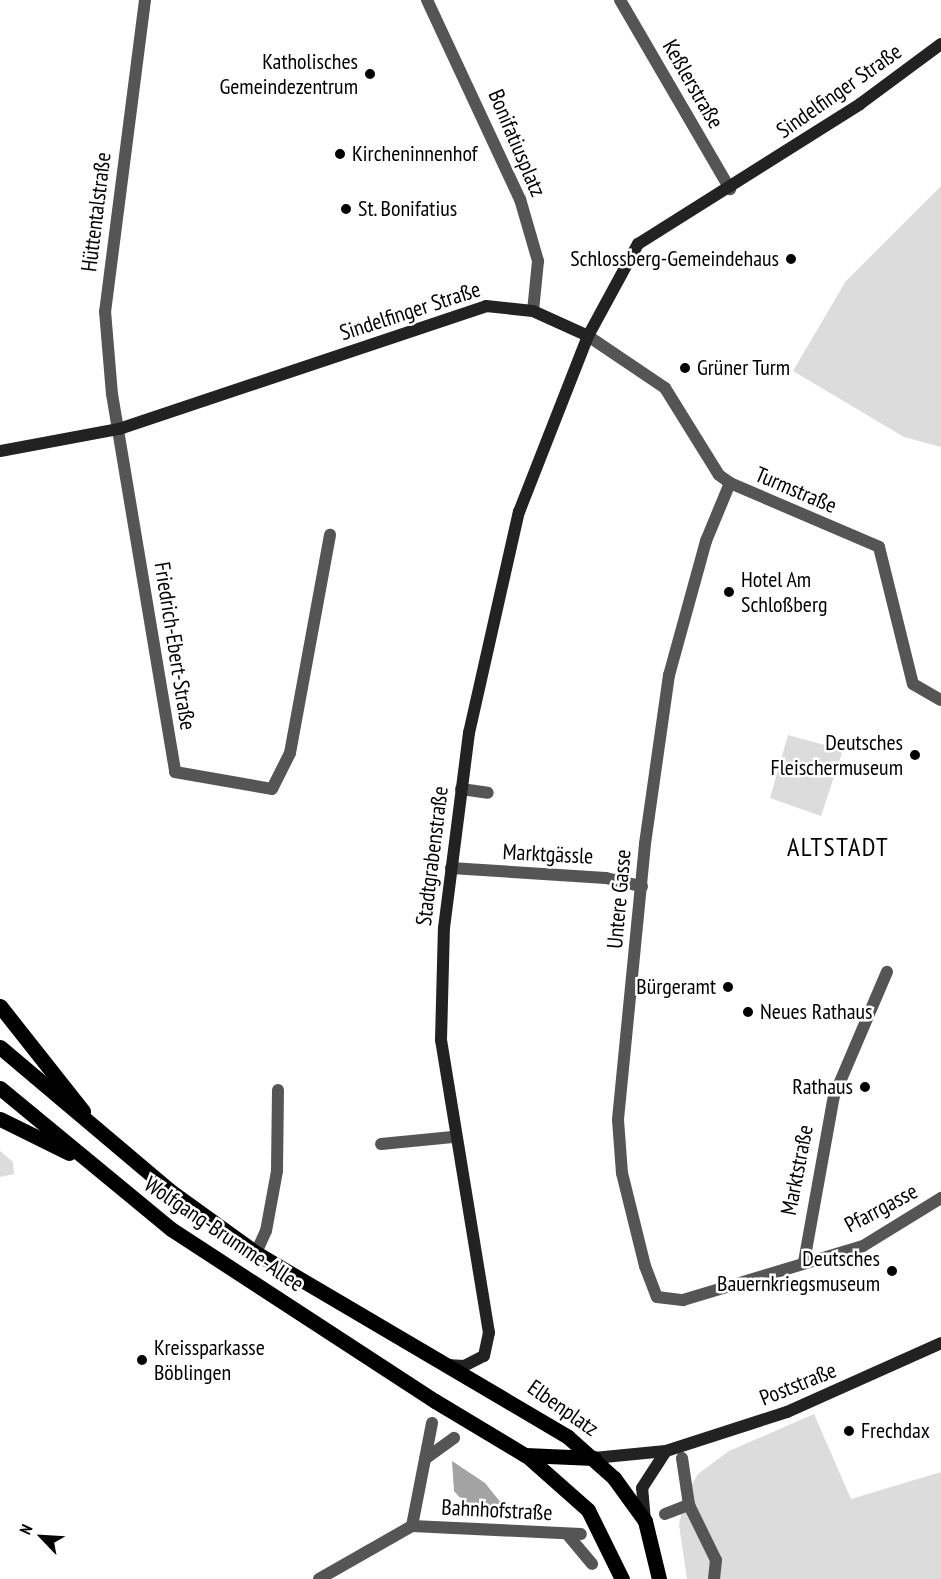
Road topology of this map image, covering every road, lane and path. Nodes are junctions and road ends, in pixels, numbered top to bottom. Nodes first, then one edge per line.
1 (146, 0) edge
2 (427, 0) edge
3 (620, 0) edge
4 (941, 44) edge
5 (730, 189) junction
6 (533, 311) junction
7 (588, 336) junction
8 (119, 429) junction
9 (0, 451) edge
10 (730, 483) junction
11 (330, 535) dead end
12 (941, 700) edge
13 (462, 789) junction
14 (488, 793) dead end
15 (451, 868) junction
16 (642, 886) junction
17 (887, 972) dead end
18 (0, 1006) edge
19 (0, 1047) edge
20 (0, 1088) edge
21 (278, 1090) dead end
22 (0, 1119) edge
23 (91, 1123) junction
24 (453, 1137) junction
25 (381, 1144) dead end
26 (80, 1158) junction
27 (941, 1198) edge
28 (255, 1253) junction
29 (804, 1262) junction
30 (941, 1343) edge
31 (447, 1365) junction
32 (435, 1401) joint
33 (432, 1423) dead end
34 (454, 1438) dead end
35 (666, 1451) junction
36 (525, 1455) junction
37 (594, 1458) junction
38 (682, 1458) dead end
39 (425, 1459) junction
40 (689, 1505) junction
41 (664, 1514) dead end
42 (645, 1521) junction
43 (412, 1526) junction
44 (567, 1534) junction
45 (581, 1534) dead end
46 (592, 1564) dead end
47 (319, 1579) edge
48 (622, 1579) edge
49 (659, 1579) edge
50 (714, 1579) edge

1 - 8 street, Hüttentalstraße
2 - 6 street, Bonifatiusplatz
3 - 5 street, Keßlerstraße
4 - 5 main road, Sindelfinger Straße
5 - 7 main road, Sindelfinger Straße
6 - 7 main road, Sindelfinger Straße
6 - 8 main road, Sindelfinger Straße
7 - 10 street, Turmstraße
7 - 13 main road, Stadtgrabenstraße
8 - 9 main road, Sindelfinger Straße
8 - 11 street, Friedrich-Ebert-Straße
10 - 12 street, Turmstraße
10 - 16 street, Untere Gasse
13 - 14 street
13 - 15 main road, Stadtgrabenstraße
15 - 16 street, Marktgässle
15 - 24 main road, Stadtgrabenstraße
16 - 29 street, Untere Gasse
17 - 29 street, Marktstraße
18 - 23 main road, Wolfgang-Brumme-Allee
19 - 23 main road, Wolfgang-Brumme-Allee
20 - 26 main road, Wolfgang-Brumme-Allee
21 - 28 street
22 - 26 main road
23 - 28 main road, Wolfgang-Brumme-Allee
24 - 25 street
24 - 31 main road, Stadtgrabenstraße
26 - 32 main road, Wolfgang-Brumme-Allee
27 - 29 street, Pfarrgasse
28 - 31 main road, Wolfgang-Brumme-Allee
30 - 35 main road, Poststraße
31 - 37 main road, Elbenplatz
32 - 36 main road, Elbenplatz
33 - 39 street, Bahnhofstraße
34 - 39 street
35 - 37 main road, Poststraße
35 - 42 main road
36 - 37 main road, Elbenplatz
36 - 48 main road
37 - 42 main road
38 - 40 street
39 - 43 street, Bahnhofstraße
40 - 41 street
40 - 50 street
42 - 49 main road
43 - 44 street, Bahnhofstraße
43 - 47 street, Bahnhofstraße
44 - 45 street, Bahnhofstraße
44 - 46 street

